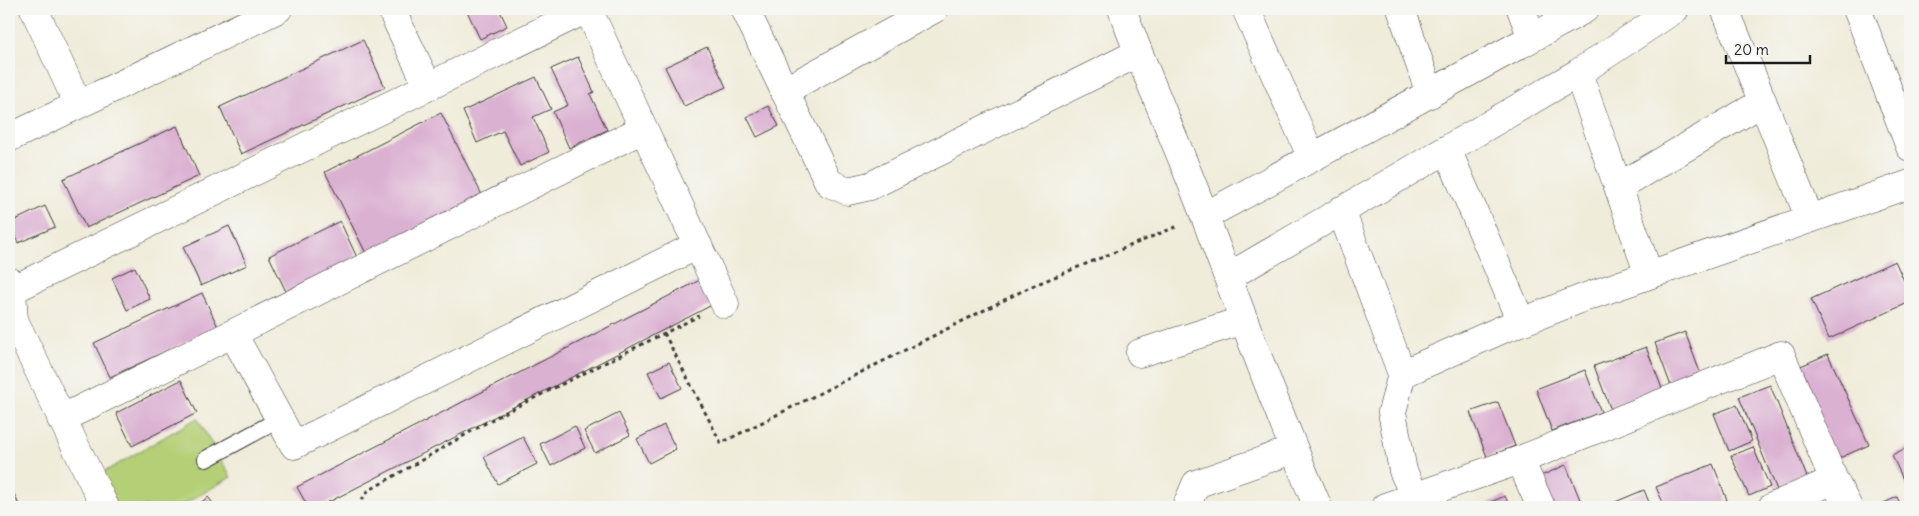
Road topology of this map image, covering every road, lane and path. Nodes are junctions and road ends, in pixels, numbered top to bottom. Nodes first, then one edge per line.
1 (34, 9) edge
2 (391, 9) edge
3 (588, 9) edge
4 (745, 9) edge
5 (934, 9) edge
6 (1122, 9) edge
7 (1246, 9) edge
8 (1401, 9) edge
9 (1522, 9) edge
10 (1585, 9) edge
11 (1675, 9) edge
12 (1725, 9) edge
13 (1857, 9) edge
14 (262, 12) edge
15 (1532, 38) junction
16 (1138, 53) junction
17 (1578, 73) junction
18 (428, 86) junction
19 (784, 91) junction
20 (1430, 94) junction
21 (1763, 102) junction
22 (78, 104) junction
23 (643, 129) junction
24 (9, 138) edge
25 (1910, 147) edge
26 (1447, 149) junction
27 (1312, 158) junction
28 (1910, 184) edge
29 (1618, 187) junction
30 (1341, 210) junction
31 (1205, 216) junction
32 (1810, 219) junction
33 (698, 245) junction
34 (1648, 275) junction
35 (1228, 277) junction
36 (11, 286) edge
37 (725, 304) joint
38 (1244, 320) junction
39 (1521, 322) junction
40 (233, 334) junction
41 (664, 334) junction
42 (1140, 353) dead end
43 (1402, 374) junction
44 (280, 418) junction
45 (61, 419) junction
46 (1293, 450) junction
47 (206, 459) dead end
48 (1520, 460) junction
49 (1834, 480) junction
50 (1418, 502) edge
51 (105, 507) edge
52 (357, 507) edge
53 (1186, 507) edge
54 (1318, 507) edge
55 (1385, 507) edge
56 (1541, 507) edge
57 (1772, 507) edge
58 (1848, 507) edge

1 - 22 street
2 - 18 street
3 - 18 street
3 - 23 street
4 - 19 street
5 - 19 street
6 - 16 street
7 - 27 street
8 - 20 street
9 - 15 street
10 - 15 street
11 - 17 street
12 - 21 street
13 - 25 street
14 - 22 street
15 - 20 street
16 - 19 street
16 - 31 street
17 - 26 street
17 - 29 street
18 - 36 street
20 - 27 street
21 - 29 street
21 - 32 street
22 - 24 street
23 - 33 street
23 - 40 street
26 - 30 street
26 - 39 street
27 - 31 street
28 - 32 street
29 - 34 street
30 - 35 street
30 - 43 street
31 - 35 street
31 - 41 path
32 - 34 street
33 - 37 street
33 - 44 street
34 - 39 street
35 - 38 street
36 - 45 street
37 - 41 path
38 - 42 street
38 - 46 street
39 - 43 street
40 - 44 street
40 - 45 street
41 - 52 path
43 - 50 street
44 - 47 lane
45 - 51 street
46 - 53 street
46 - 54 street
48 - 49 street
48 - 50 street
48 - 56 street
49 - 57 street
49 - 58 street
50 - 55 street

